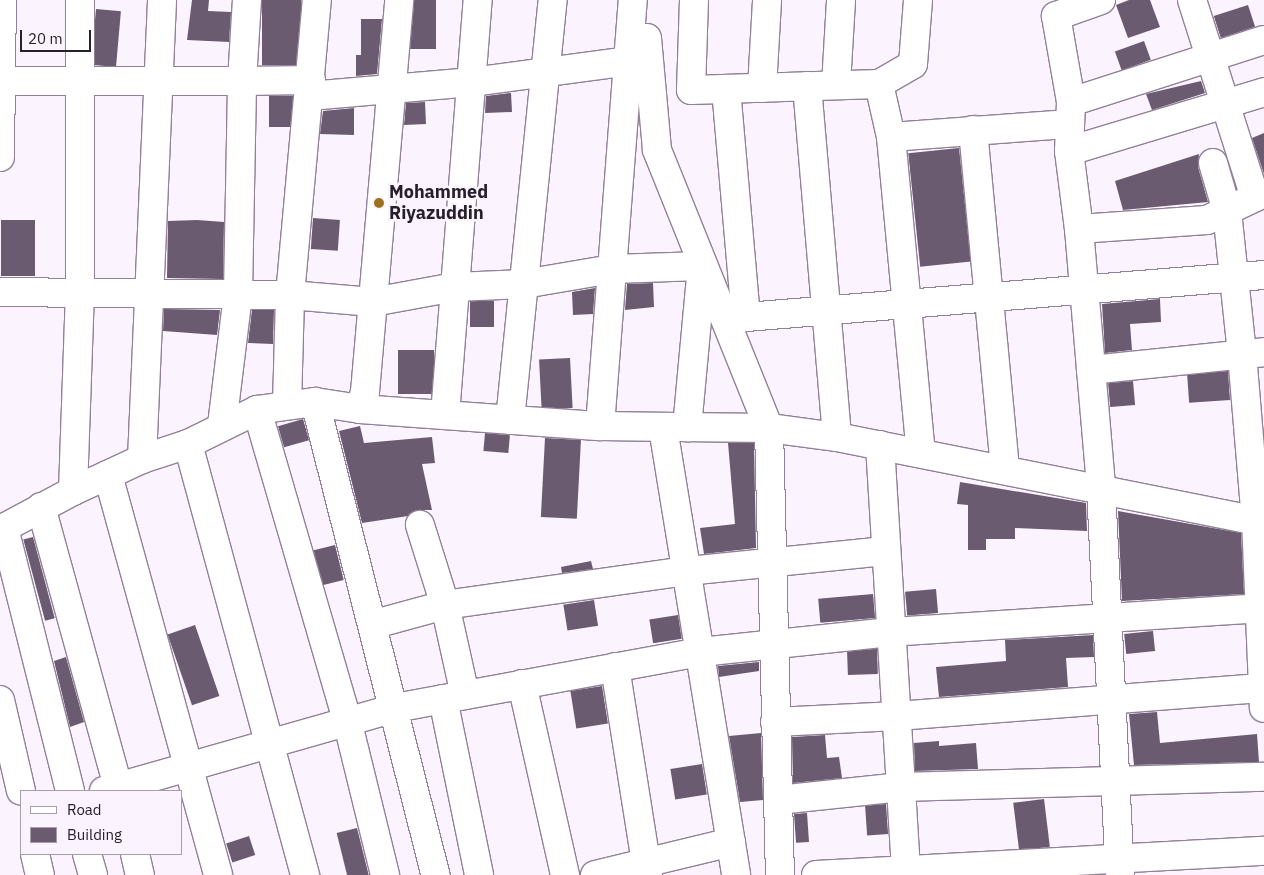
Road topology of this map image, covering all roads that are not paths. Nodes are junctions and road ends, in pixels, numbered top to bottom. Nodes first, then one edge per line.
1 (2, 0) edge
2 (80, 0) edge
3 (162, 0) edge
4 (247, 0) edge
5 (317, 0) edge
6 (399, 0) edge
7 (478, 0) edge
8 (553, 0) edge
9 (633, 0) edge
10 (694, 0) edge
11 (766, 0) edge
12 (841, 0) edge
13 (918, 0) edge
14 (1101, 0) edge
15 (1192, 0) edge
16 (647, 38) dead end
17 (1264, 40) edge
18 (1211, 57) junction
19 (629, 61) junction
20 (546, 73) junction
21 (1, 81) edge
22 (79, 81) junction
23 (160, 81) junction
24 (242, 81) junction
25 (472, 82) junction
26 (879, 84) junction
27 (836, 85) junction
28 (807, 86) junction
29 (310, 88) junction
30 (762, 88) junction
31 (726, 89) junction
32 (391, 91) junction
33 (1264, 92) edge
34 (1228, 103) junction
35 (1070, 126) junction
36 (973, 130) junction
37 (891, 136) junction
38 (0, 157) edge
39 (1213, 163) dead end
40 (1260, 195) edge
41 (1227, 211) junction
42 (1079, 228) junction
43 (702, 266) junction
44 (612, 269) junction
45 (1264, 275) edge
46 (1233, 278) junction
47 (524, 284) junction
48 (455, 287) junction
49 (1083, 289) junction
50 (0, 292) edge
51 (80, 293) junction
52 (147, 294) junction
53 (238, 294) junction
54 (290, 296) junction
55 (991, 298) junction
56 (372, 302) junction
57 (904, 305) junction
58 (825, 311) junction
59 (1253, 353) edge
60 (1091, 370) junction
61 (315, 402) junction
62 (287, 405) junction
63 (360, 409) junction
64 (257, 410) junction
65 (445, 415) junction
66 (510, 420) junction
67 (222, 425) junction
68 (600, 426) junction
69 (675, 427) junction
70 (769, 428) junction
71 (837, 437) junction
72 (188, 444) junction
73 (880, 445) junction
74 (921, 453) junction
75 (142, 459) junction
76 (1006, 469) junction
77 (108, 475) junction
78 (1101, 488) junction
79 (73, 491) junction
80 (41, 507) junction
81 (1260, 521) edge
82 (420, 524) dead end
83 (2, 529) edge
84 (886, 551) junction
85 (773, 562) junction
86 (688, 571) junction
87 (445, 605) junction
88 (1262, 608) edge
89 (1107, 618) junction
90 (375, 624) junction
91 (891, 632) junction
92 (774, 643) junction
93 (700, 652) junction
94 (616, 667) junction
95 (522, 684) junction
96 (1263, 695) edge
97 (454, 697) junction
98 (1111, 698) junction
99 (0, 700) edge
100 (395, 708) junction
101 (897, 716) junction
102 (347, 720) junction
103 (775, 722) junction
104 (269, 744) junction
105 (189, 766) junction
106 (1264, 777) edge
107 (1115, 779) junction
108 (901, 787) junction
109 (21, 790) edge
110 (70, 790) edge
111 (114, 790) edge
112 (20, 792) edge
113 (0, 796) edge
114 (778, 800) junction
115 (731, 842) junction
116 (1264, 851) edge
117 (35, 855) edge
118 (87, 855) edge
119 (135, 855) edge
120 (1119, 867) edge
121 (647, 869) edge
122 (906, 872) edge
123 (40, 875) edge
124 (93, 875) edge
125 (140, 875) edge
126 (218, 875) edge
127 (305, 875) edge
128 (386, 875) edge
129 (436, 875) edge
130 (479, 875) edge
131 (565, 875) edge
132 (595, 875) edge
133 (736, 875) edge
134 (780, 875) edge
135 (816, 875) edge

1 - 21 street
2 - 22 street
3 - 23 street
4 - 24 street
5 - 29 street
6 - 32 street
7 - 25 street
8 - 20 street
9 - 19 street
10 - 31 street
11 - 30 street
12 - 27 street
13 - 26 street
14 - 35 street
15 - 18 street
16 - 43 street
17 - 18 street
18 - 34 street
18 - 35 street
19 - 20 street
19 - 44 street
20 - 25 street
20 - 47 street
21 - 22 street
21 - 38 street
22 - 23 street
22 - 51 street
23 - 24 street
23 - 52 street
24 - 29 street
24 - 53 street
25 - 32 street
25 - 48 street
26 - 27 street
26 - 37 street
27 - 28 street
28 - 30 street
28 - 58 street
29 - 32 street
29 - 54 street
30 - 31 street
31 - 58 street
32 - 56 street
33 - 34 street
34 - 35 street
34 - 40 street
35 - 36 street
35 - 42 street
36 - 37 street
36 - 55 street
37 - 57 street
39 - 41 street
40 - 41 street
41 - 42 street
41 - 46 street
42 - 49 street
43 - 44 street
43 - 69 street
43 - 70 street
44 - 47 street
44 - 68 street
45 - 46 street
46 - 49 street
46 - 59 street
47 - 48 street
47 - 66 street
48 - 56 street
48 - 65 street
49 - 55 street
49 - 60 street
50 - 51 street
51 - 52 street
51 - 79 street
52 - 53 street
52 - 75 street
53 - 54 street
53 - 67 street
54 - 56 street
54 - 62 street
55 - 57 street
55 - 76 street
56 - 63 street
57 - 58 street
57 - 74 street
58 - 71 street
59 - 60 street
59 - 81 street
60 - 78 street
61 - 62 street
61 - 63 street
61 - 90 street
62 - 64 street
63 - 65 street
64 - 67 street
64 - 102 street
65 - 66 street
66 - 68 street
67 - 72 street
68 - 69 street
69 - 70 street
69 - 86 street
70 - 71 street
70 - 85 street
71 - 73 street
72 - 75 street
72 - 104 street
73 - 74 street
73 - 84 street
74 - 76 street
75 - 77 street
76 - 78 street
77 - 79 street
77 - 105 street
78 - 81 street
78 - 89 street
79 - 80 street
80 - 83 street
80 - 111 street
81 - 88 street
82 - 87 street
83 - 110 street
84 - 85 street
84 - 91 street
85 - 86 street
85 - 92 street
86 - 87 street
86 - 93 street
87 - 90 street
87 - 97 street
88 - 89 street
88 - 96 street
89 - 91 street
89 - 98 street
90 - 100 street
91 - 92 street
91 - 101 street
92 - 93 street
92 - 103 street
93 - 94 street
93 - 115 street
94 - 95 street
94 - 121 street
95 - 97 street
95 - 131 street
96 - 98 street
97 - 100 street
97 - 130 street
98 - 101 street
98 - 107 street
99 - 109 street
100 - 102 street
100 - 129 street
101 - 103 street
101 - 108 street
102 - 104 street
102 - 128 street
103 - 114 street
104 - 105 street
104 - 127 street
105 - 111 street
105 - 126 street
106 - 107 street
107 - 108 street
107 - 120 street
108 - 114 street
108 - 122 street
112 - 113 street
114 - 134 street
115 - 121 street
115 - 133 street
116 - 120 street
117 - 123 street
118 - 124 street
119 - 125 street
120 - 122 street
121 - 132 street
122 - 135 street

